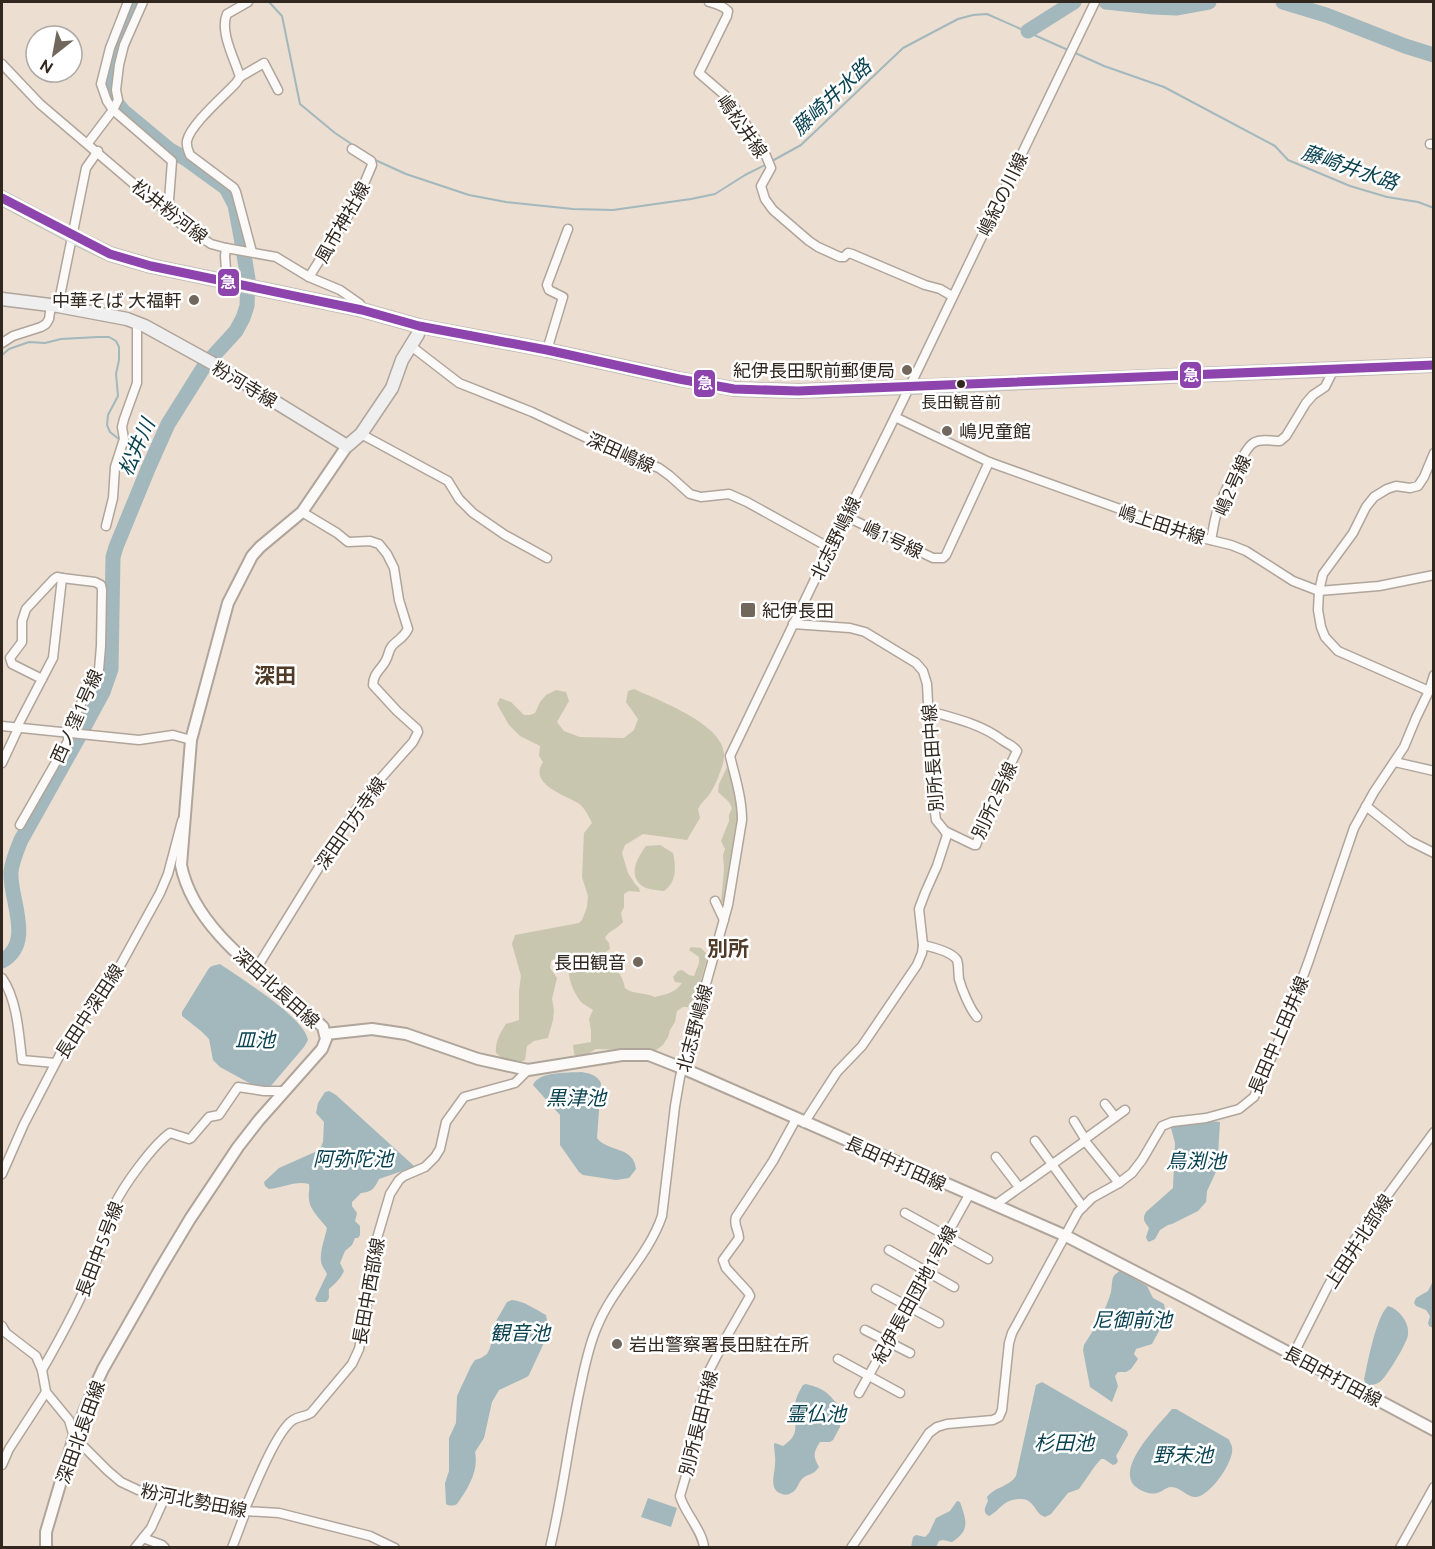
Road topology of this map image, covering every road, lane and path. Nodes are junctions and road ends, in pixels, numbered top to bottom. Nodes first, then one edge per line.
1 (128, 2) edge
2 (143, 2) edge
3 (248, 2) edge
4 (709, 2) edge
5 (1095, 2) edge
6 (2, 64) edge
7 (240, 77) junction
8 (278, 90) dead end
9 (115, 106) junction
10 (88, 143) junction
11 (352, 149) dead end
12 (98, 151) junction
13 (2, 198) edge
14 (168, 213) junction
15 (568, 229) dead end
16 (73, 236) junction
17 (227, 249) junction
18 (250, 252) junction
19 (309, 277) junction
20 (230, 283) junction
21 (952, 296) junction
22 (2, 299) edge
23 (55, 306) junction
24 (362, 310) junction
25 (137, 323) junction
26 (419, 326) junction
27 (2, 343) edge
28 (411, 346) junction
29 (547, 350) junction
30 (1434, 365) edge
31 (1334, 369) junction
32 (909, 387) junction
33 (896, 417) junction
34 (361, 434) junction
35 (347, 446) junction
36 (1434, 453) edge
37 (989, 462) junction
38 (302, 512) junction
39 (845, 516) junction
40 (106, 526) dead end
41 (1211, 540) junction
42 (830, 548) junction
43 (547, 558) dead end
44 (1434, 575) edge
45 (62, 578) junction
46 (1318, 591) junction
47 (793, 624) junction
48 (2, 663) edge
49 (12, 664) junction
50 (1434, 675) edge
51 (42, 679) junction
52 (1428, 694) junction
53 (929, 711) junction
54 (2, 726) edge
55 (17, 727) junction
56 (70, 733) junction
57 (191, 740) junction
58 (1395, 762) junction
59 (2, 763) edge
60 (1434, 771) edge
61 (1366, 806) junction
62 (185, 814) junction
63 (20, 825) dead end
64 (945, 831) junction
65 (1434, 853) edge
66 (715, 901) dead end
67 (724, 920) junction
68 (923, 945) junction
69 (256, 969) junction
70 (2, 978) edge
71 (977, 1017) dead end
72 (326, 1034) junction
73 (55, 1063) junction
74 (682, 1068) junction
75 (528, 1070) junction
76 (284, 1091) junction
77 (1106, 1104) dead end
78 (1125, 1110) dead end
79 (1115, 1117) junction
80 (800, 1121) junction
81 (1074, 1121) dead end
82 (1434, 1132) edge
83 (1085, 1140) junction
84 (1035, 1141) dead end
85 (996, 1157) dead end
86 (1053, 1165) junction
87 (2, 1174) edge
88 (1119, 1183) junction
89 (1018, 1187) junction
90 (969, 1195) junction
91 (995, 1205) junction
92 (1083, 1207) junction
93 (905, 1213) dead end
94 (947, 1236) junction
95 (1066, 1236) junction
96 (889, 1250) dead end
97 (988, 1259) dead end
98 (927, 1272) junction
99 (954, 1287) dead end
100 (876, 1289) dead end
101 (908, 1306) junction
102 (939, 1323) dead end
103 (2, 1326) edge
104 (865, 1330) dead end
105 (888, 1342) junction
106 (910, 1353) dead end
107 (1293, 1355) junction
108 (838, 1359) dead end
109 (42, 1370) junction
110 (869, 1376) junction
111 (46, 1392) junction
112 (859, 1394) dead end
113 (900, 1394) dead end
114 (1434, 1430) edge
115 (74, 1437) junction
116 (2, 1465) edge
117 (1434, 1487) edge
118 (165, 1497) junction
119 (244, 1511) junction
120 (143, 1538) junction
121 (46, 1548) edge
122 (135, 1548) edge
123 (165, 1548) edge
124 (232, 1548) edge
125 (395, 1548) edge
126 (550, 1548) edge
127 (704, 1548) edge
128 (851, 1548) edge
129 (1400, 1548) edge

1 - 9 street
2 - 9 street
3 - 7 street
4 - 21 street, 嶋松井線
5 - 21 street, 嶋紀の川線
6 - 10 street, 松井粉河線
7 - 8 street
7 - 18 street
9 - 10 street
9 - 14 street
10 - 12 street, 松井粉河線
11 - 19 street, 風市神社線
12 - 14 street, 松井粉河線
12 - 16 street
13 - 16 highway
14 - 17 street, 松井粉河線
15 - 29 street
16 - 20 highway
16 - 23 street
17 - 18 street, 松井粉河線
17 - 20 street
18 - 19 street, 松井粉河線
19 - 24 street, 松井粉河線
20 - 24 highway
21 - 32 street, 嶋紀の川線
22 - 23 main road, 粉河寺線
23 - 25 main road, 粉河寺線
23 - 27 street
24 - 26 highway
25 - 35 main road, 粉河寺線
25 - 40 street
26 - 28 main road
26 - 29 highway
28 - 34 main road
28 - 42 street, 深田嶋線
29 - 32 highway
30 - 31 highway
31 - 32 highway
31 - 41 street, 嶋2号線
32 - 33 street, 北志野嶋線
33 - 37 street, 嶋上田井線
33 - 39 street, 北志野嶋線
34 - 35 main road
34 - 43 street
35 - 38 street, 深田北長田線
36 - 46 street
37 - 39 street, 嶋1号線
37 - 41 street, 嶋上田井線
38 - 57 street, 深田北長田線
38 - 69 street, 深田円方寺線
39 - 42 street, 北志野嶋線
41 - 46 street, 嶋上田井線
42 - 47 street, 北志野嶋線
44 - 46 street, 嶋上田井線
45 - 49 street
45 - 51 street
45 - 56 street, 西ノ窪1号線
46 - 52 street
47 - 53 street, 別所長田中線
47 - 67 street, 北志野嶋線
48 - 49 street
49 - 51 street
50 - 52 street, 長田中上田井線
51 - 55 street
52 - 58 street, 長田中上田井線
53 - 64 street, 別所長田中線
53 - 64 street, 別所2号線
54 - 55 street
55 - 56 street
55 - 59 street
56 - 57 street
56 - 63 street, 西ノ窪1号線
57 - 62 street, 深田北長田線
58 - 60 street
58 - 61 street, 長田中上田井線
61 - 65 street
61 - 88 street, 長田中上田井線
62 - 69 street, 深田北長田線
62 - 73 street, 長田中深田線
64 - 68 street, 別所長田中線
66 - 67 street
67 - 74 street, 北志野嶋線
68 - 71 street
68 - 80 street, 別所長田中線
69 - 72 street, 深田北長田線
70 - 73 street
72 - 75 street, 長田中打田線
72 - 76 street, 深田北長田線
73 - 87 street, 長田中深田線
74 - 75 street, 長田中打田線
74 - 80 street, 長田中打田線
74 - 126 street, 北志野嶋線
75 - 119 street, 長田中西部線
76 - 109 street, 長田中5号線
76 - 115 street, 深田北長田線
77 - 79 street
78 - 79 street
79 - 83 street
80 - 90 street, 長田中打田線
80 - 127 street, 別所長田中線
81 - 83 street
82 - 107 street, 上田井北部線
83 - 86 street
83 - 88 street
84 - 86 street
85 - 89 street
86 - 89 street
86 - 92 street
88 - 92 street, 長田中上田井線
89 - 91 street
90 - 91 street, 長田中打田線
90 - 94 street, 紀伊長田団地1号線
91 - 95 street, 長田中打田線
92 - 95 street, 長田中上田井線
93 - 94 street
94 - 97 street
94 - 98 street, 紀伊長田団地1号線
95 - 107 street, 長田中打田線
95 - 128 street, 長田中上田井線
96 - 98 street
98 - 99 street
98 - 101 street, 紀伊長田団地1号線
100 - 101 street
101 - 102 street
101 - 105 street, 紀伊長田団地1号線
103 - 109 street, 粉河北勢田線
104 - 105 street
105 - 106 street
105 - 110 street, 紀伊長田団地1号線
107 - 114 street, 長田中打田線
108 - 110 street
109 - 111 street, 粉河北勢田線
110 - 112 street, 紀伊長田団地1号線
110 - 113 street
111 - 115 street, 粉河北勢田線
111 - 116 street
115 - 118 street, 粉河北勢田線
115 - 121 street, 深田北長田線
117 - 129 street
118 - 119 street, 粉河北勢田線
118 - 120 street
119 - 124 street, 長田中西部線
119 - 125 street, 粉河北勢田線
120 - 122 street
120 - 123 street

